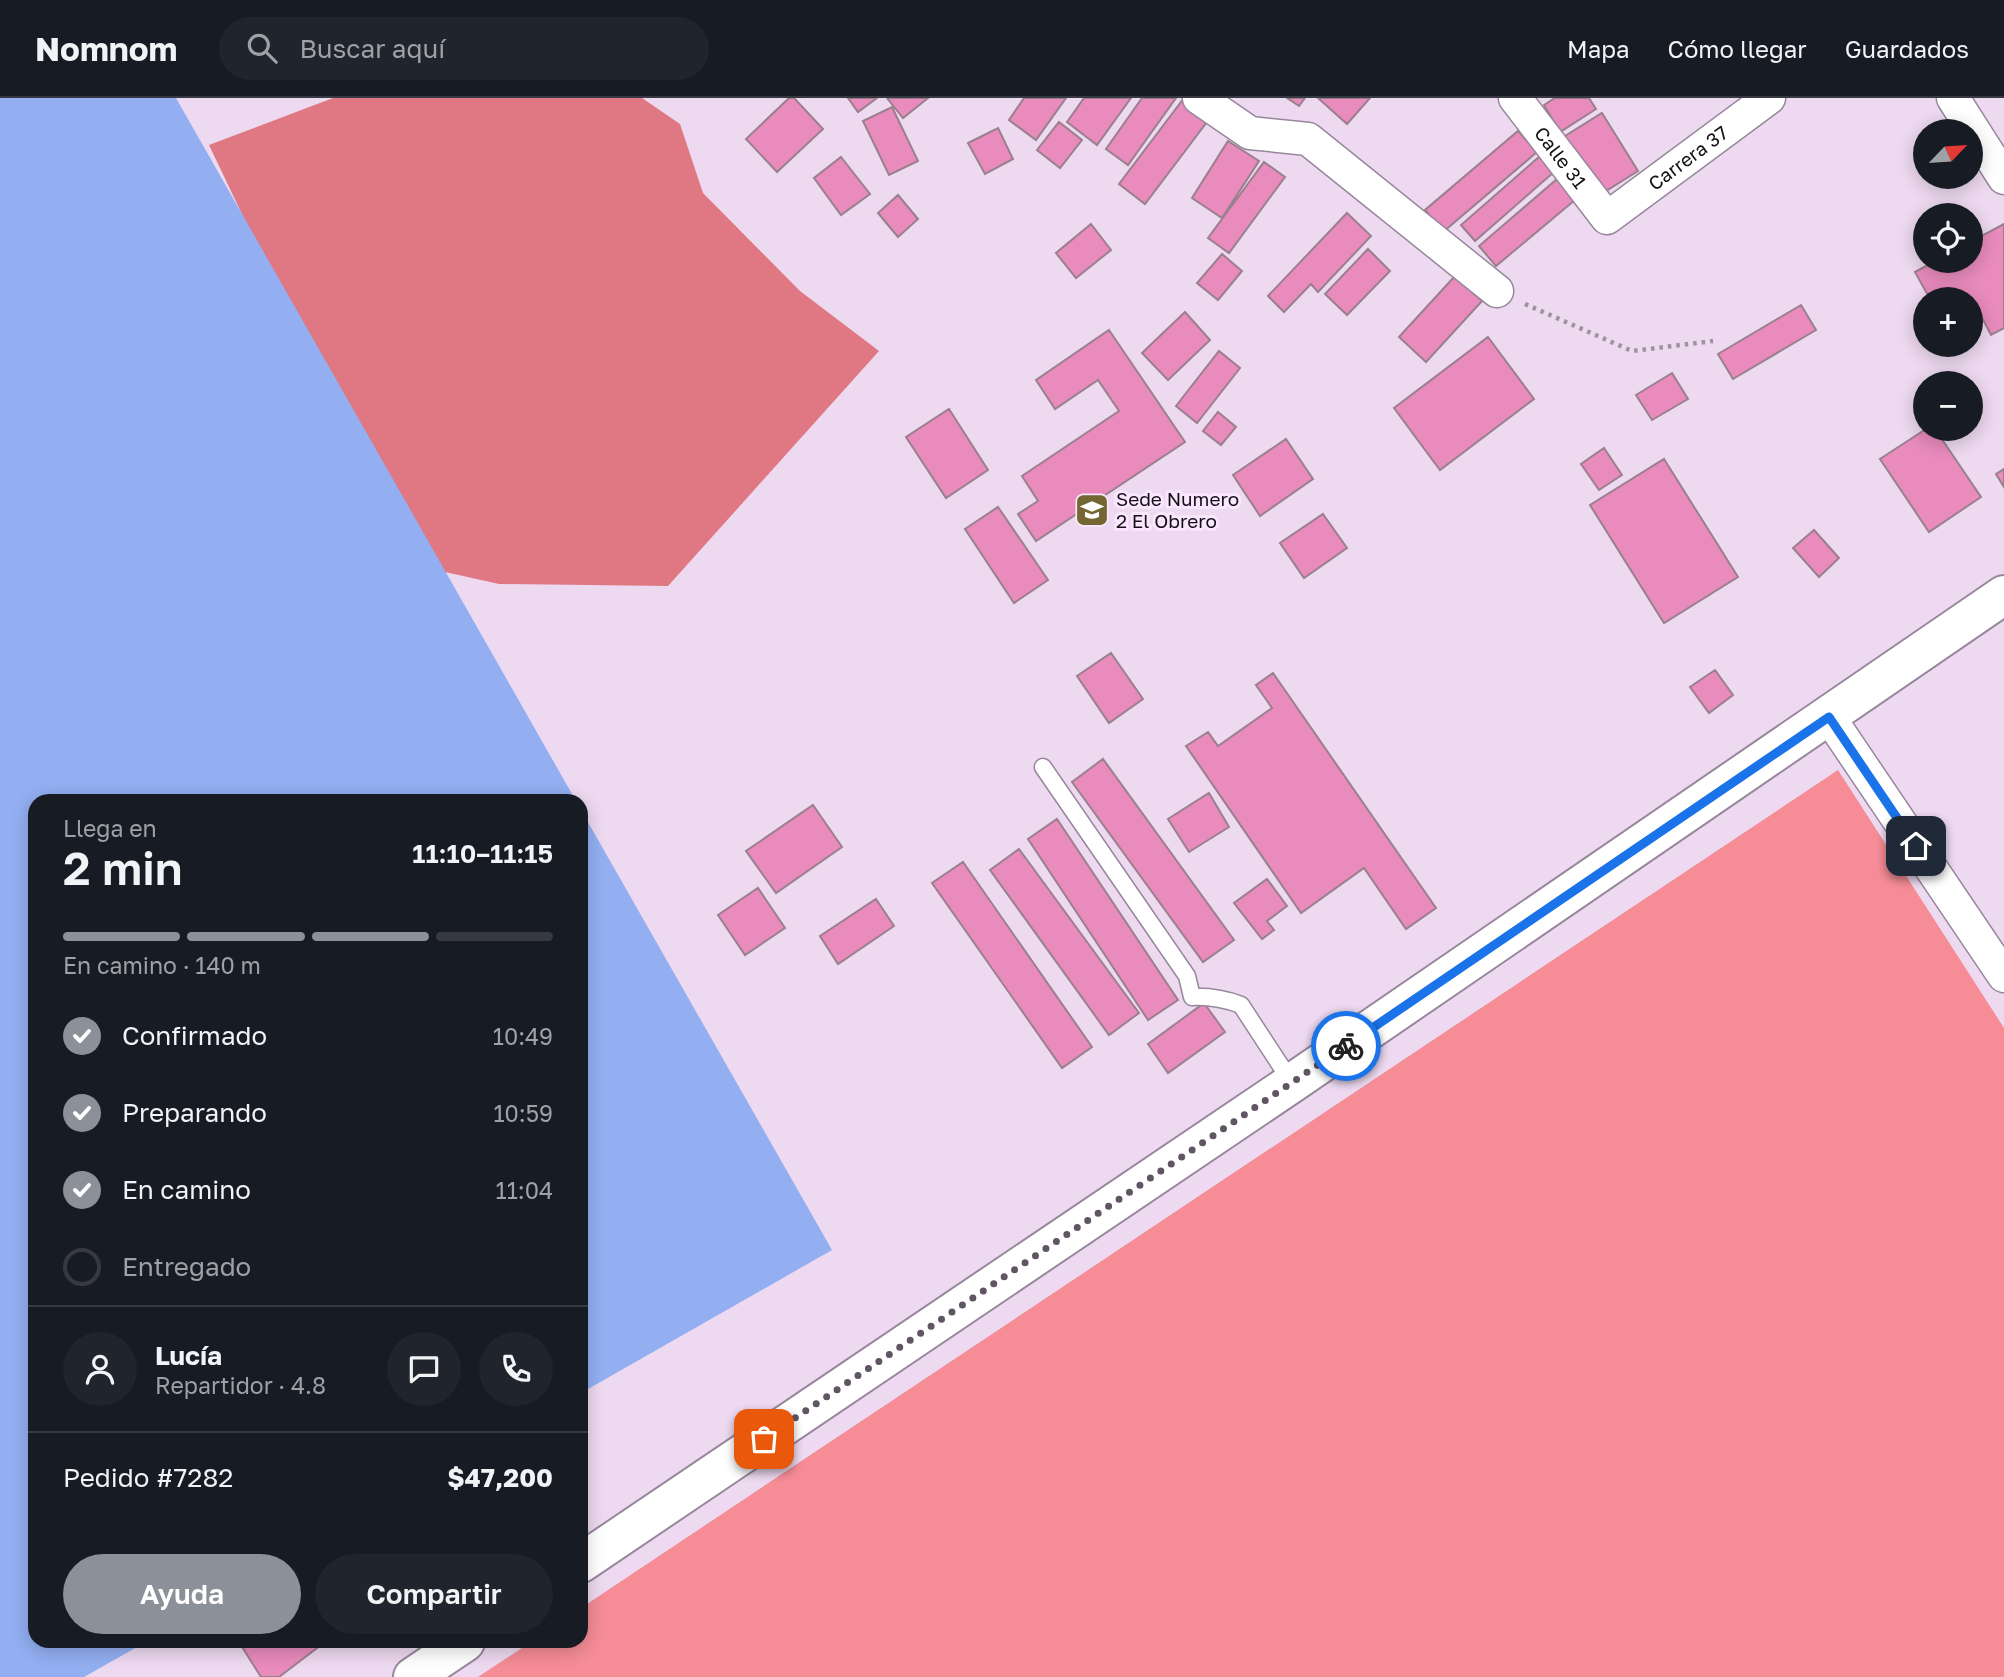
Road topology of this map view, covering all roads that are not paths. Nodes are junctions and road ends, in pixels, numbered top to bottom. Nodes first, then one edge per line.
1 (1199, 98) edge
2 (1515, 98) edge
3 (1769, 98) edge
4 (1953, 98) edge
5 (2004, 178) edge
6 (1607, 218) joint
7 (1497, 291) road end
8 (2004, 595) edge
9 (1829, 717) junction
10 (1043, 767) dead end
11 (2004, 975) edge
12 (1292, 1083) junction
13 (588, 1558) edge
14 (456, 1648) edge
15 (413, 1677) edge

1 - 7 street
2 - 6 street, Calle 31
3 - 6 street, Carrera 37
4 - 5 street
8 - 9 main road
9 - 11 street
9 - 12 main road
10 - 12 lane
12 - 13 main road
14 - 15 main road

